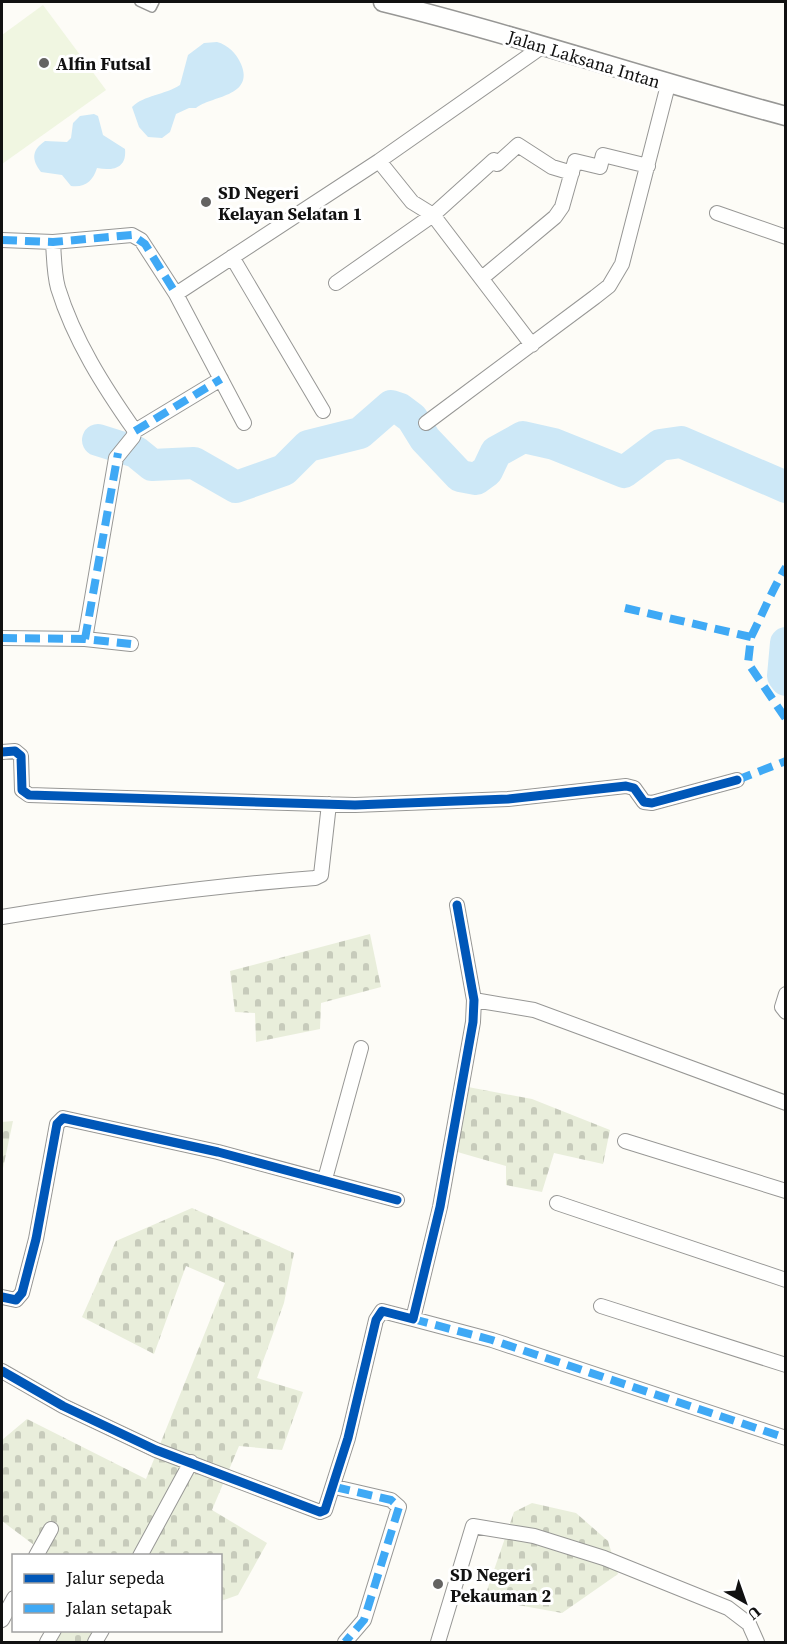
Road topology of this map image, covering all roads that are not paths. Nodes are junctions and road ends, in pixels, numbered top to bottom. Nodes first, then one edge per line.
1 (139, 2) edge
2 (155, 2) edge
3 (383, 2) edge
4 (543, 46) junction
5 (668, 85) junction
6 (786, 116) edge
7 (379, 161) junction
8 (648, 166) junction
9 (572, 173) junction
10 (717, 213) dead end
11 (433, 215) junction
12 (786, 237) edge
13 (2, 240) edge
14 (53, 242) junction
15 (232, 257) junction
16 (482, 278) junction
17 (336, 284) dead end
18 (176, 294) junction
19 (532, 345) junction
20 (221, 379) junction
21 (323, 411) dead end
22 (244, 423) dead end
23 (426, 423) dead end
24 (134, 434) junction
25 (2, 638) edge
26 (85, 639) junction
27 (130, 644) dead end
28 (2, 752) edge
29 (736, 780) dead end
30 (329, 804) junction
31 (457, 905) dead end
32 (2, 917) edge
33 (786, 994) edge
34 (474, 1000) junction
35 (786, 1012) edge
36 (361, 1048) dead end
37 (786, 1103) edge
38 (625, 1141) dead end
39 (325, 1179) junction
40 (786, 1191) edge
41 (397, 1200) dead end
42 (557, 1203) dead end
43 (786, 1280) edge
44 (2, 1297) edge
45 (601, 1306) dead end
46 (413, 1318) junction
47 (786, 1365) edge
48 (2, 1371) edge
49 (786, 1438) edge
50 (191, 1462) junction
51 (335, 1487) junction
52 (51, 1529) dead end
53 (37, 1554) edge
54 (141, 1554) edge
55 (12, 1602) edge
56 (2, 1620) edge
57 (345, 1642) edge
58 (438, 1642) edge
59 (757, 1642) edge

1 - 2 lane
3 - 4 street, Jalan Laksana Intan
4 - 5 street, Jalan Laksana Intan
4 - 7 street
5 - 6 street, Jalan Laksana Intan
5 - 8 street
7 - 11 street
7 - 15 street
8 - 9 street
8 - 19 street
9 - 11 street
9 - 16 street
10 - 12 street
11 - 16 street
11 - 17 street
13 - 14 street
14 - 18 street
14 - 24 street
15 - 18 street
15 - 21 street
16 - 19 street
18 - 20 street
19 - 23 street
20 - 22 street
20 - 24 street
24 - 26 street
25 - 26 street
26 - 27 street
28 - 30 street
29 - 30 street
30 - 32 street
31 - 34 street
33 - 35 street
34 - 37 street
34 - 46 street
36 - 39 street
38 - 40 street
39 - 41 street
39 - 44 street
42 - 43 street
45 - 47 street
46 - 49 street
46 - 51 street
48 - 50 street
50 - 51 street
50 - 54 street
51 - 57 street
52 - 53 street
55 - 56 street
58 - 59 street

